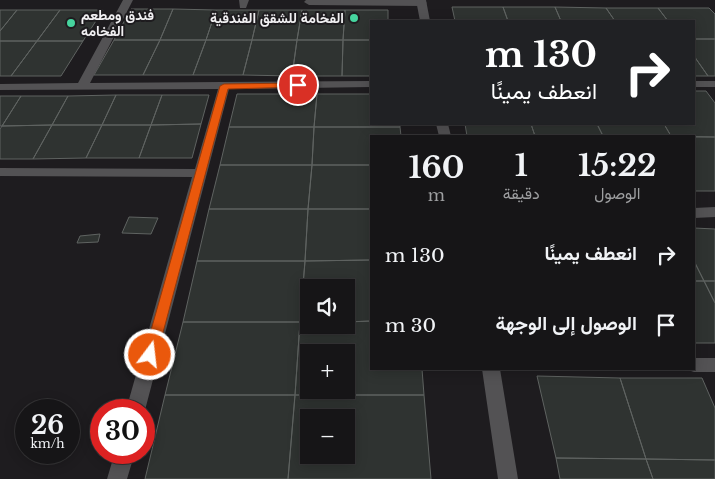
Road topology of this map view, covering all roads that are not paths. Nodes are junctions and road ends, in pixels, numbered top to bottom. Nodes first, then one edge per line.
1 (128, 0) edge
2 (421, 1) edge
3 (309, 2) dead end
4 (424, 20) edge
5 (370, 84) edge
6 (695, 84) edge
7 (715, 84) edge
8 (224, 86) junction
9 (82, 87) junction
10 (0, 88) edge
11 (0, 172) edge
12 (199, 173) junction
13 (715, 212) edge
14 (695, 213) edge
15 (695, 365) edge
16 (714, 367) edge
17 (491, 370) edge
18 (139, 399) edge
19 (121, 464) edge
20 (118, 479) edge
21 (508, 479) edge

1 - 9 street
2 - 3 street
2 - 4 street
5 - 8 street
6 - 7 street
8 - 9 street
8 - 12 street
9 - 10 street
11 - 12 street
12 - 18 street
13 - 14 street
15 - 16 street
17 - 21 street
19 - 20 street

